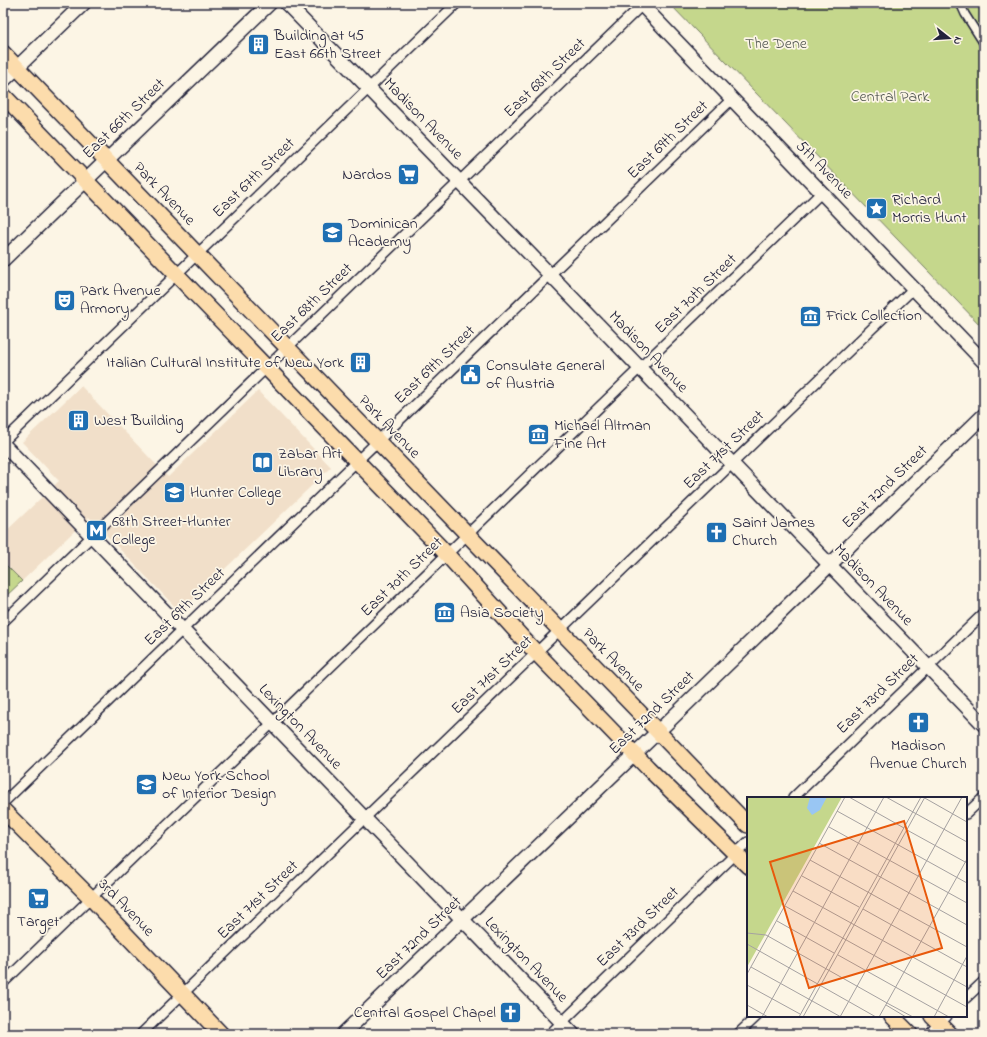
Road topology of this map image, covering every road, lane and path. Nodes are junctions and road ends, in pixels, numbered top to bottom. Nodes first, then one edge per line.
1 (84, 3) edge
2 (270, 3) edge
3 (286, 3) edge
4 (457, 3) edge
5 (960, 3) edge
6 (641, 4) edge
7 (984, 44) edge
8 (3, 53) edge
9 (16, 68) junction
10 (3, 80) edge
11 (369, 88) junction
12 (3, 95) edge
13 (732, 99) junction
14 (106, 160) junction
15 (86, 180) junction
16 (460, 181) junction
17 (822, 192) junction
18 (197, 254) junction
19 (3, 260) edge
20 (177, 274) junction
21 (550, 274) junction
22 (914, 288) junction
23 (287, 348) junction
24 (984, 362) edge
25 (267, 368) junction
26 (640, 368) junction
27 (984, 415) edge
28 (377, 441) junction
29 (3, 443) edge
30 (357, 461) junction
31 (731, 463) junction
32 (468, 535) junction
33 (92, 536) junction
34 (447, 555) junction
35 (829, 565) junction
36 (984, 613) edge
37 (3, 622) edge
38 (182, 630) junction
39 (560, 630) junction
40 (536, 653) junction
41 (928, 667) junction
42 (273, 723) junction
43 (984, 725) edge
44 (658, 732) junction
45 (635, 753) junction
46 (794, 797) edge
47 (984, 797) edge
48 (3, 803) edge
49 (3, 810) edge
50 (967, 813) edge
51 (365, 818) junction
52 (747, 824) edge
53 (747, 843) edge
54 (736, 854) junction
55 (747, 865) edge
56 (91, 898) junction
57 (462, 919) junction
58 (984, 980) edge
59 (3, 984) edge
60 (183, 994) junction
61 (967, 997) edge
62 (756, 1017) edge
63 (893, 1017) edge
64 (562, 1022) junction
65 (141, 1034) edge
66 (221, 1034) edge
67 (343, 1034) edge
68 (550, 1034) edge
69 (573, 1034) edge
70 (738, 1034) edge
71 (910, 1034) edge

1 - 9 main road
2 - 14 main road, East 66th Street
3 - 11 main road, Madison Avenue
4 - 11 street, East 67th Street
5 - 7 street
6 - 13 main road, 5th Avenue
6 - 16 street, East 68th Street
8 - 9 main road, Park Avenue
9 - 10 main road
9 - 14 main road, Park Avenue
11 - 16 main road, Madison Avenue
11 - 18 street, East 67th Street
12 - 15 main road
13 - 17 main road, 5th Avenue
13 - 21 street, East 69th Street
14 - 15 main road, East 66th Street
14 - 18 main road, Park Avenue
15 - 19 main road, East 66th Street
15 - 20 main road
16 - 21 main road, Madison Avenue
16 - 23 street, East 68th Street
17 - 22 main road, 5th Avenue
17 - 26 street, East 70th Street
18 - 20 street, East 67th Street
18 - 23 main road, Park Avenue
20 - 25 main road
20 - 29 street, East 67th Street
21 - 26 main road, Madison Avenue
21 - 28 street, East 69th Street
22 - 24 main road, 5th Avenue
22 - 31 street, East 71st Street
23 - 25 street, East 68th Street
23 - 28 main road, Park Avenue
25 - 30 main road
25 - 33 street, East 68th Street
26 - 31 main road, Madison Avenue
26 - 32 street, East 70th Street
27 - 35 main road, East 72nd Street
28 - 30 street, East 69th Street
28 - 32 main road, Park Avenue
29 - 33 main road, Lexington Avenue
30 - 34 main road
30 - 38 street, East 69th Street
31 - 35 main road, Madison Avenue
31 - 39 street, East 71st Street
32 - 34 street, East 70th Street
32 - 39 main road, Park Avenue
33 - 37 street, East 68th Street
33 - 38 main road, Lexington Avenue
34 - 40 main road
34 - 42 street, East 70th Street
35 - 41 main road, Madison Avenue
35 - 44 main road, East 72nd Street
36 - 41 street, East 73rd Street
38 - 42 main road, Lexington Avenue
38 - 48 street, East 69th Street
39 - 40 street, East 71st Street
39 - 44 main road, Park Avenue
40 - 45 main road
40 - 51 street, East 71st Street
41 - 43 main road, Madison Avenue
41 - 46 street, East 73rd Street
42 - 51 main road, Lexington Avenue
42 - 56 street, East 70th Street
44 - 45 main road, East 72nd Street
44 - 52 main road, Park Avenue
45 - 54 main road
45 - 57 main road, East 72nd Street
47 - 50 street
49 - 56 main road, 3rd Avenue
51 - 57 main road, Lexington Avenue
51 - 60 street, East 71st Street
53 - 54 street, East 73rd Street
54 - 55 main road
54 - 64 street, East 73rd Street
56 - 59 street, East 70th Street
56 - 60 main road, 3rd Avenue
57 - 64 main road, Lexington Avenue
57 - 67 main road, East 72nd Street
58 - 61 street
60 - 65 street, East 71st Street
60 - 66 main road, 3rd Avenue
62 - 70 street
63 - 71 main road
64 - 68 street, East 73rd Street
64 - 69 main road, Lexington Avenue

